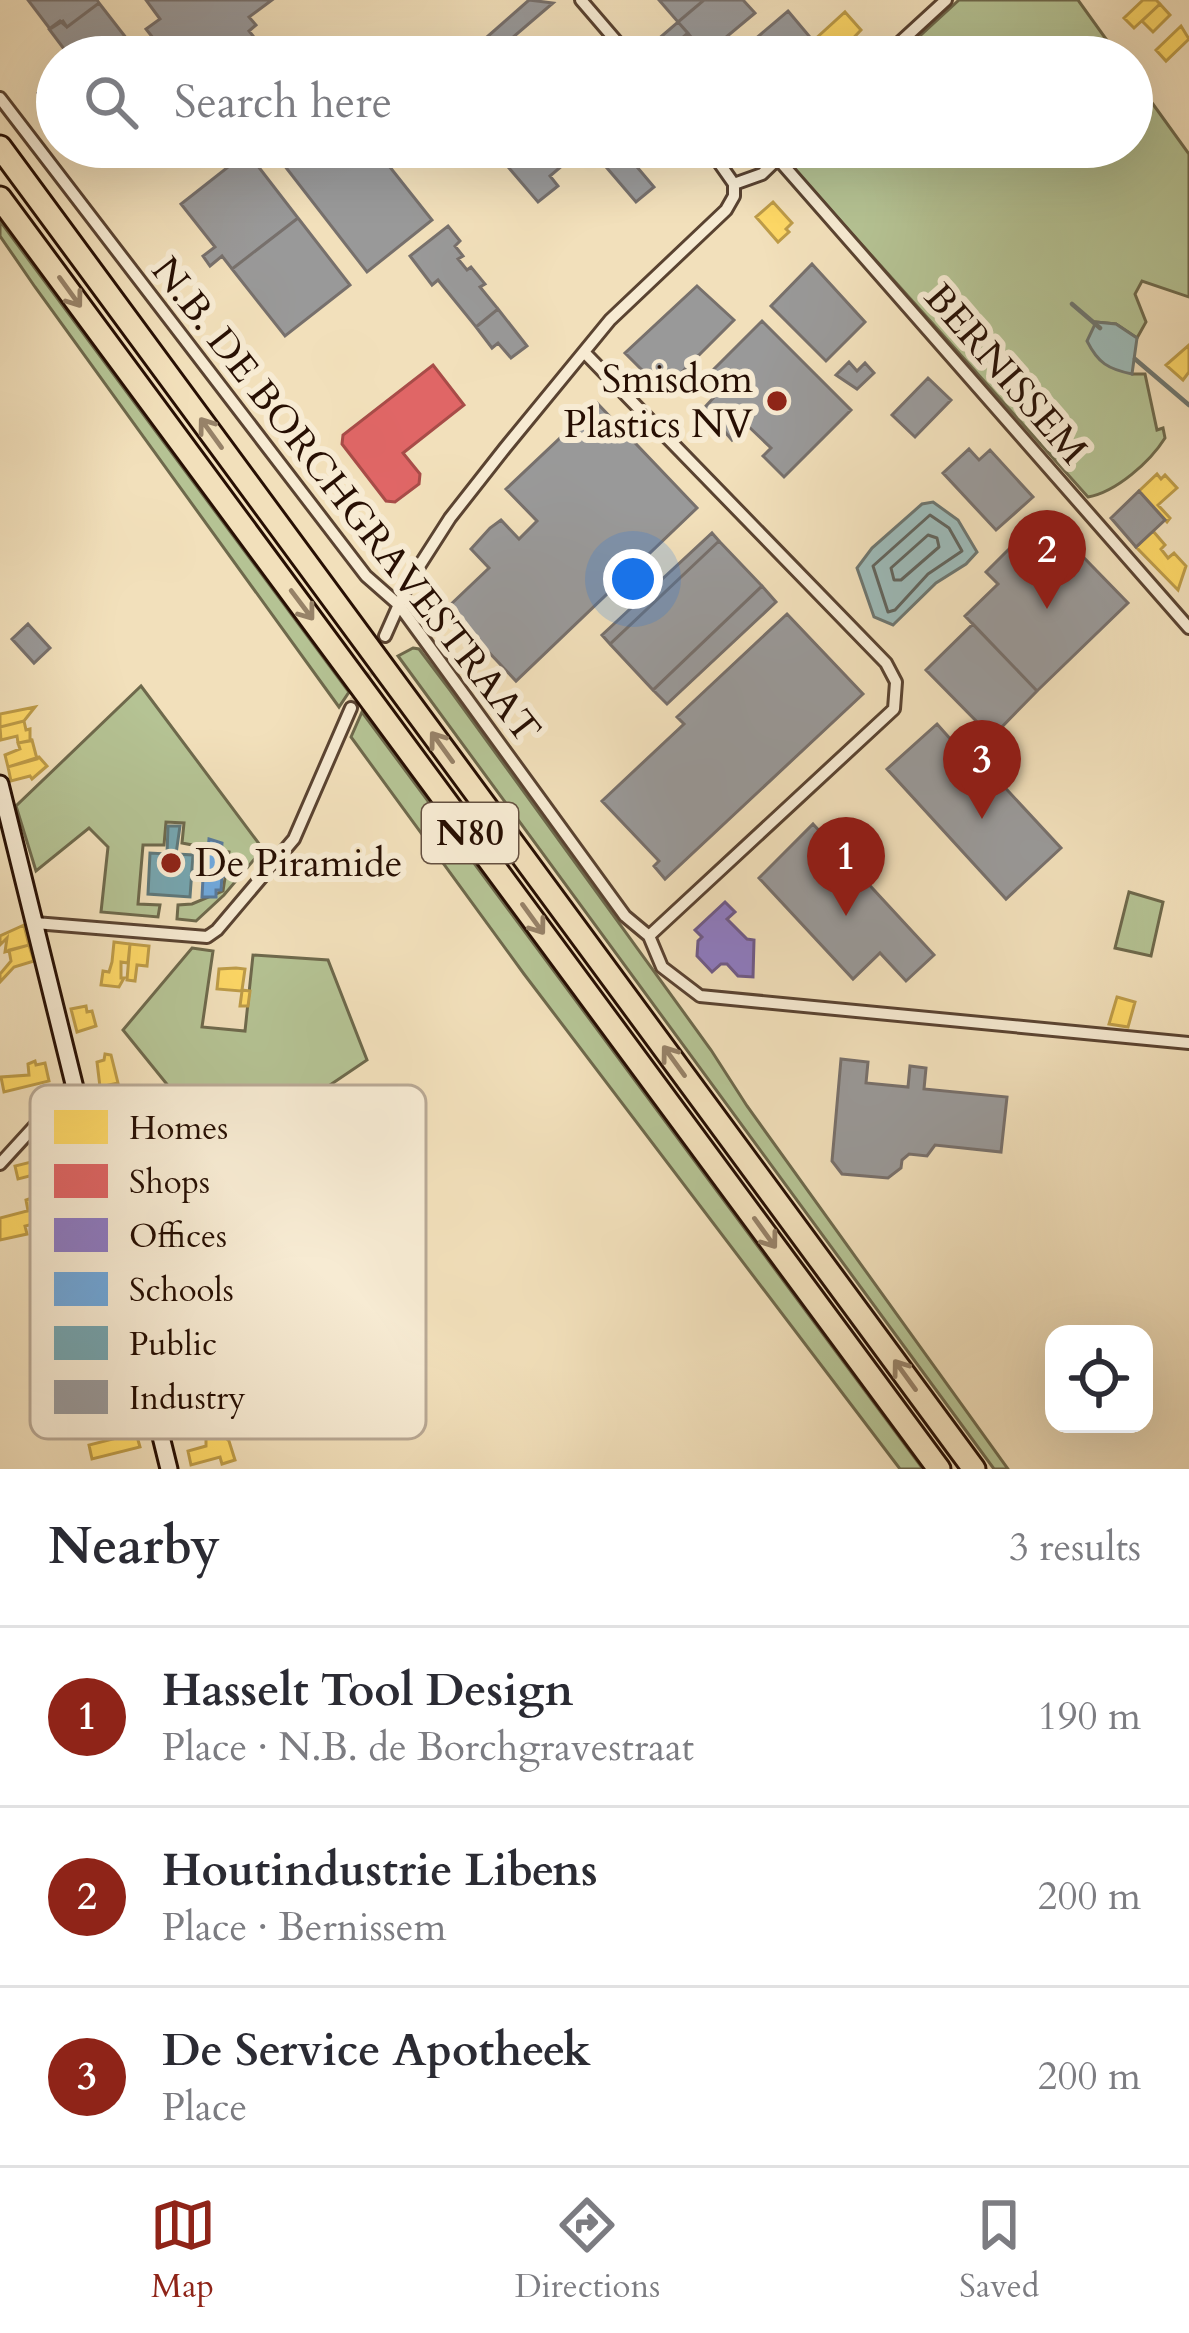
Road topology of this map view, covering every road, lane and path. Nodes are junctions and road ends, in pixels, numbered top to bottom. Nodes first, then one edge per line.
1 (581, 0) edge
2 (946, 0) edge
3 (612, 36) edge
4 (907, 36) edge
5 (0, 98) edge
6 (36, 145) edge
7 (0, 147) edge
8 (54, 168) edge
9 (723, 168) edge
10 (768, 168) edge
11 (787, 168) edge
12 (734, 184) junction
13 (0, 198) edge
14 (584, 352) junction
15 (399, 604) junction
16 (1189, 628) edge
17 (385, 636) tunnel mouth
18 (352, 708) tunnel mouth
19 (0, 784) edge
20 (35, 923) junction
21 (649, 935) junction
22 (1189, 1043) edge
23 (74, 1083) edge
24 (30, 1131) edge
25 (0, 1164) edge
26 (162, 1439) edge
27 (169, 1469) edge
28 (939, 1469) edge
29 (974, 1469) edge

1 - 3 street
2 - 4 street
5 - 6 street, N.B. DE BORCHGRAVESTRAAT
29 -> 7 highway, N80
8 - 15 street, N.B. DE BORCHGRAVESTRAAT
9 - 12 street
10 - 12 street
11 - 16 street, BERNISSEM
12 - 14 street
13 -> 28 highway, N80
14 - 15 street
14 - 21 street
15 - 17 street
15 - 21 street, N.B. DE BORCHGRAVESTRAAT
18 - 20 street
19 - 20 street
20 - 23 street
21 - 22 street, N.B. DE BORCHGRAVESTRAAT
24 - 25 street
26 - 27 street

